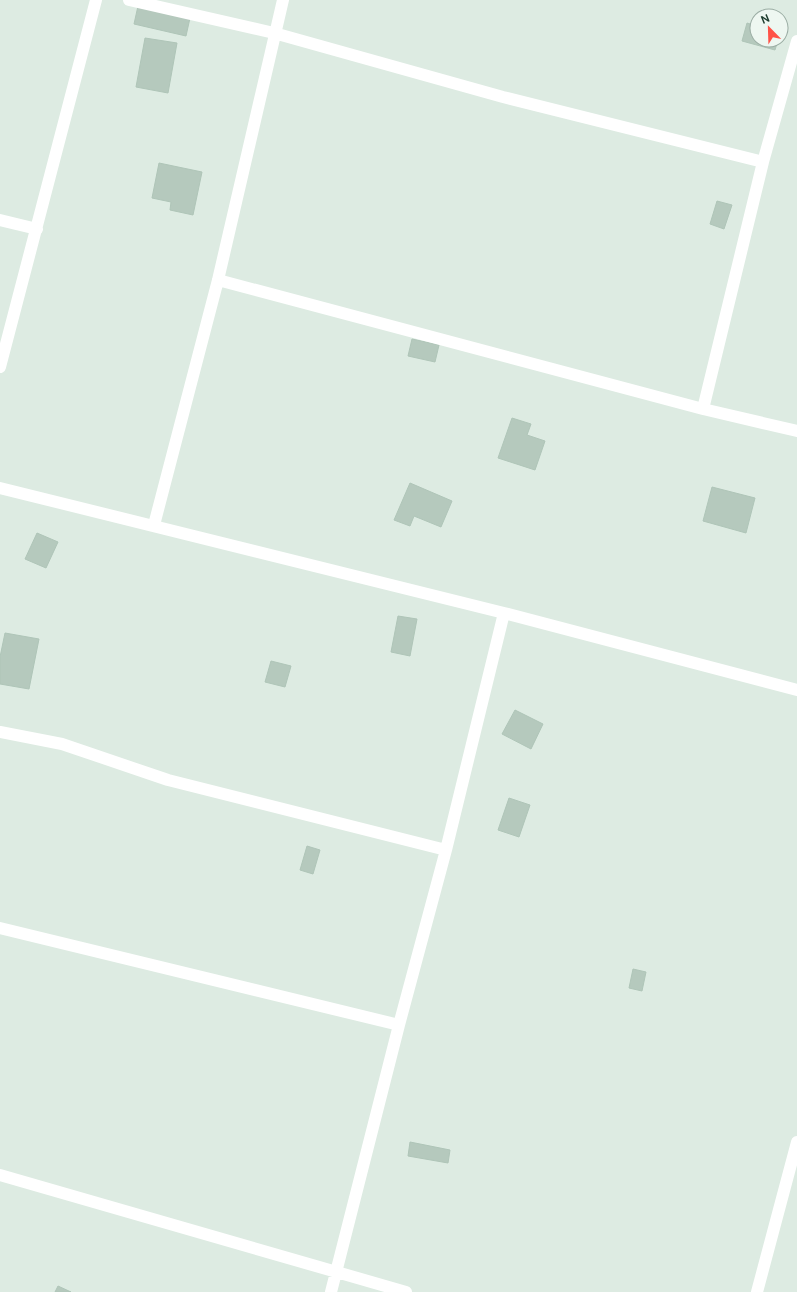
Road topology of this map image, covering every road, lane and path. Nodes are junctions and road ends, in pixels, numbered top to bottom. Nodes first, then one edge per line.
1 (96, 0) edge
2 (129, 0) edge
3 (283, 0) edge
4 (274, 33) junction
5 (797, 41) edge
6 (763, 162) junction
7 (0, 220) edge
8 (38, 229) junction
9 (218, 280) junction
10 (0, 367) edge
11 (703, 409) junction
12 (797, 431) edge
13 (0, 488) edge
14 (154, 526) junction
15 (504, 613) junction
16 (797, 690) edge
17 (0, 732) edge
18 (446, 850) junction
19 (0, 928) edge
20 (399, 1025) junction
21 (796, 1146) edge
22 (0, 1175) edge
23 (335, 1273) junction
24 (331, 1292) edge
25 (406, 1292) edge
26 (757, 1292) edge

1 - 8 street
2 - 4 street
3 - 4 street
4 - 6 street
4 - 9 street
5 - 6 street
6 - 11 street
7 - 8 street
8 - 10 street
9 - 11 street
9 - 14 street
11 - 12 street
13 - 14 street
14 - 15 street
15 - 16 street
15 - 18 street
17 - 18 street
18 - 20 street
19 - 20 street
20 - 23 street
21 - 26 street
22 - 23 street
23 - 24 street
23 - 25 street

